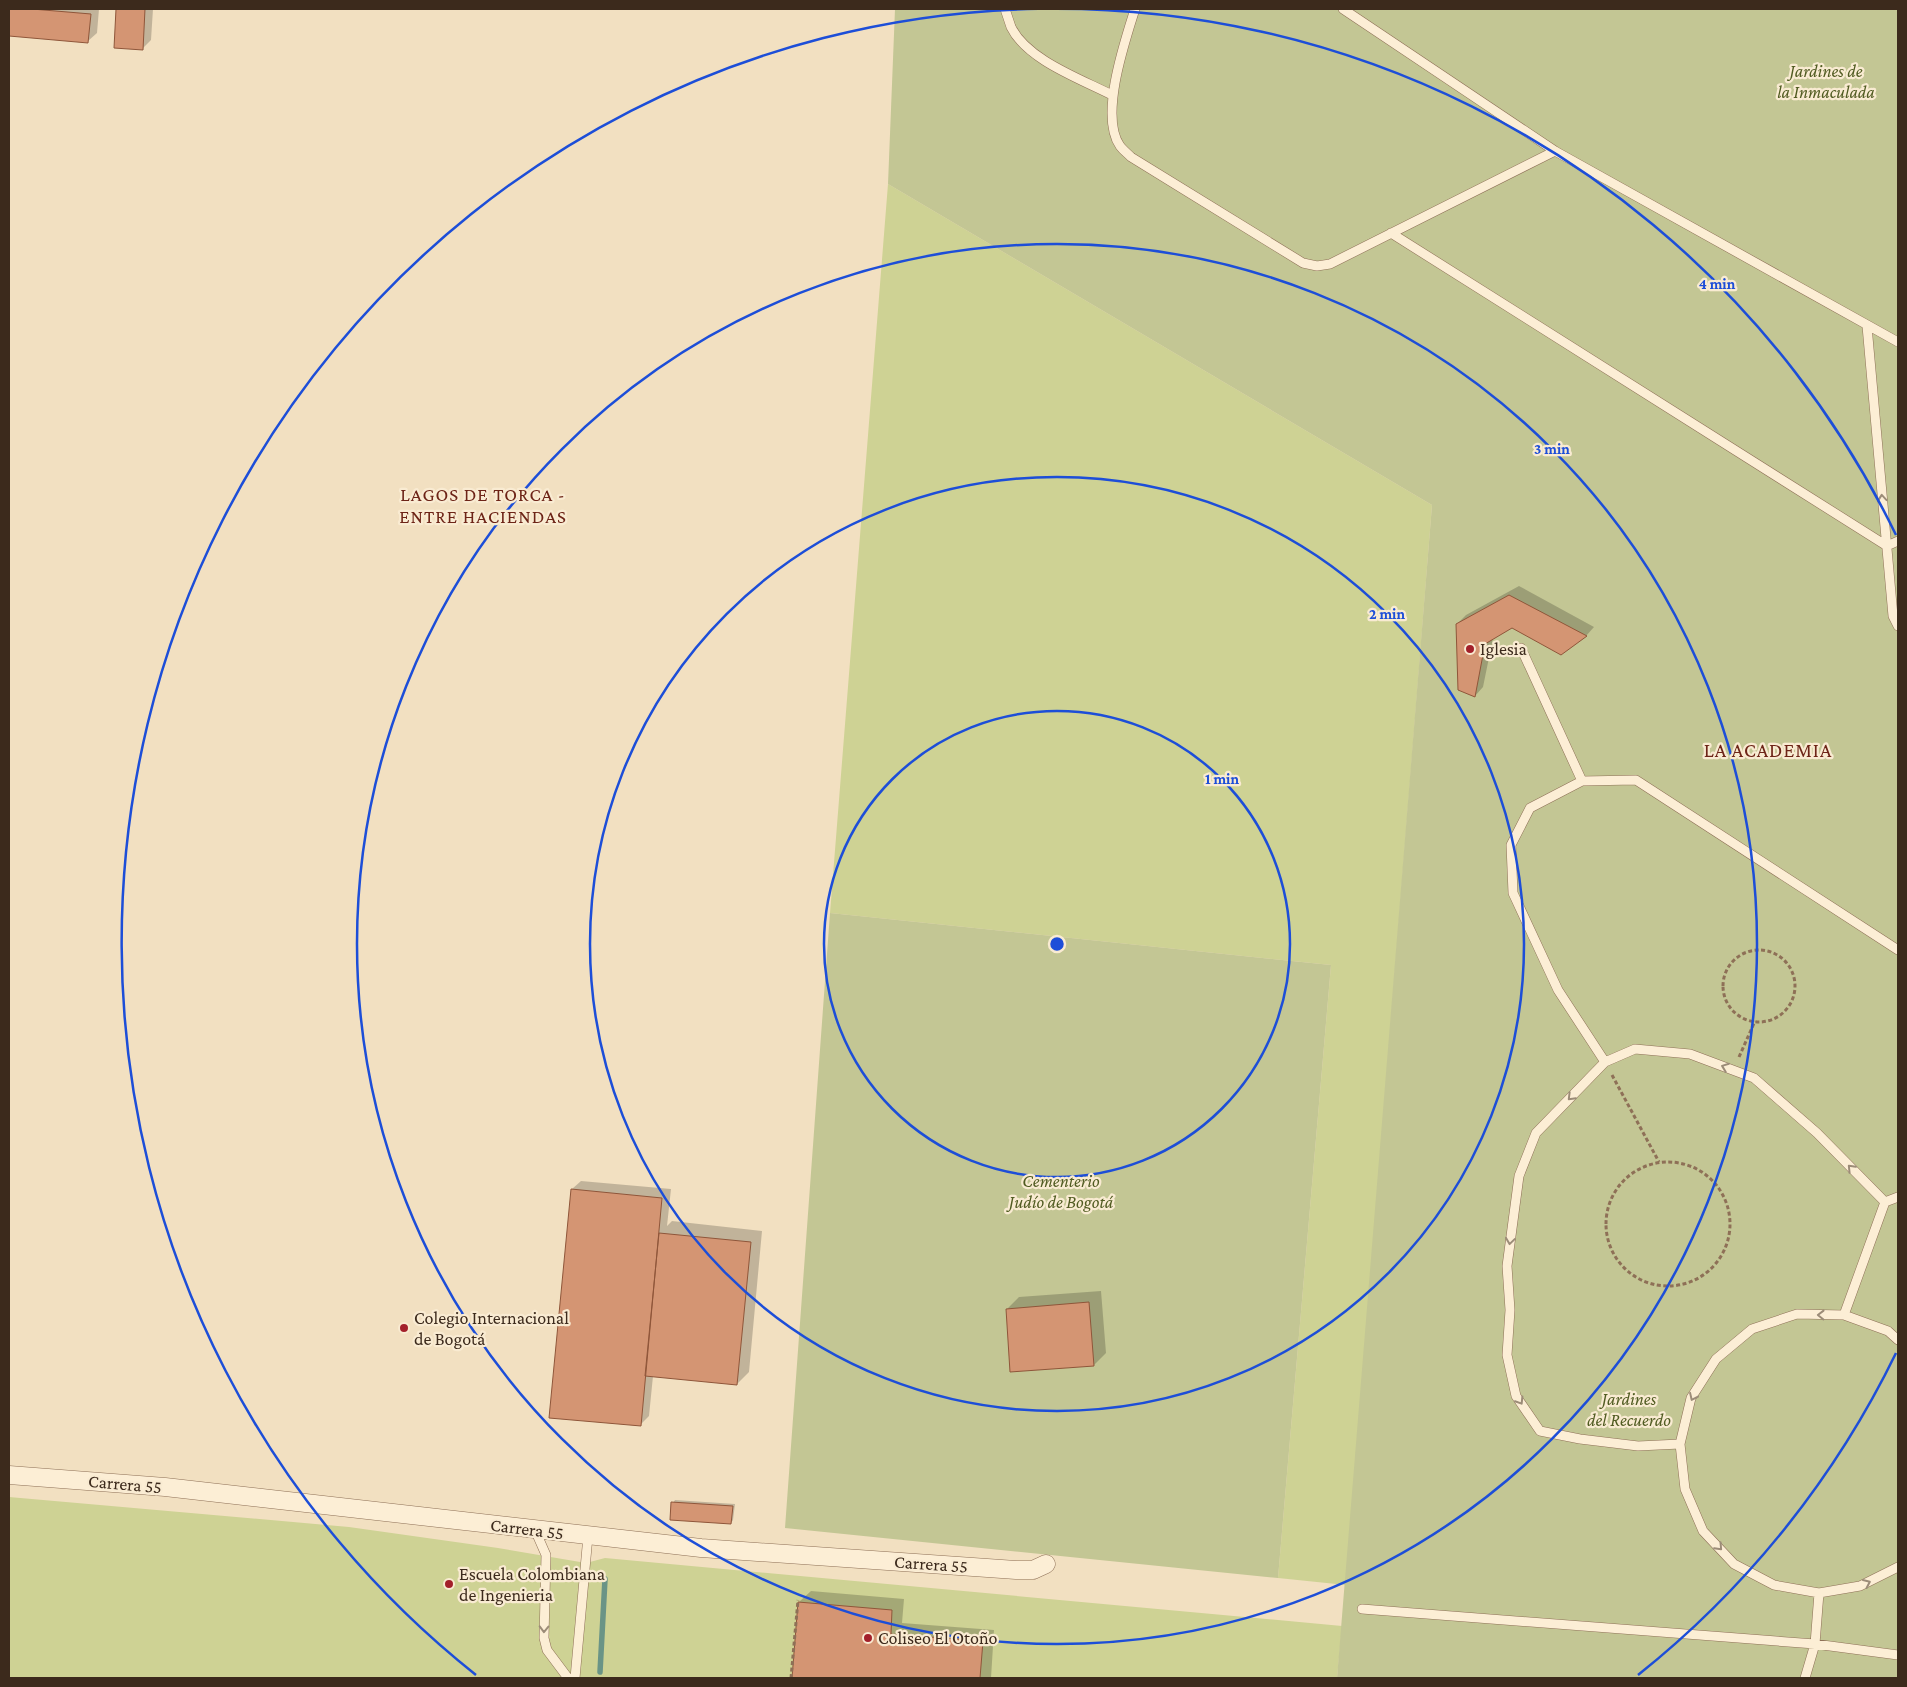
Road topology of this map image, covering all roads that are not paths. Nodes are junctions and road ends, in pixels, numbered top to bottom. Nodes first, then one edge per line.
1 (1004, 9) edge
2 (1135, 9) edge
3 (1343, 9) edge
4 (1112, 95) junction
5 (1555, 151) junction
6 (1391, 233) junction
7 (1867, 326) junction
8 (1898, 342) edge
9 (1898, 541) edge
10 (1886, 546) junction
11 (1898, 626) edge
12 (1521, 648) dead end
13 (1582, 781) junction
14 (1898, 950) edge
15 (1605, 1062) junction
16 (1898, 1197) edge
17 (1884, 1202) junction
18 (1844, 1315) junction
19 (1898, 1340) edge
20 (1680, 1444) junction
21 (9, 1475) edge
22 (535, 1530) junction
23 (588, 1536) junction
24 (1046, 1564) dead end
25 (1898, 1567) edge
26 (1819, 1592) junction
27 (1362, 1609) dead end
28 (1815, 1644) junction
29 (1898, 1655) edge
30 (568, 1678) edge
31 (575, 1678) edge
32 (1805, 1678) edge

1 - 4 lane
2 - 4 lane
3 - 5 lane
4 - 6 lane
5 - 6 lane
5 - 7 lane
6 - 10 lane
7 - 8 lane
10 -> 7 lane
9 - 10 lane
10 - 11 lane
12 - 13 lane
13 - 14 lane
13 - 15 lane
17 -> 15 lane
15 -> 20 lane
16 - 17 lane
17 - 18 lane
18 - 19 lane
18 -> 20 lane
20 -> 26 lane
21 - 22 street, Carrera 55
22 - 23 street, Carrera 55
22 -> 30 lane
23 - 24 street, Carrera 55
23 - 31 lane
26 -> 25 lane
26 - 28 lane
27 - 28 lane
28 - 29 lane
28 - 32 lane

